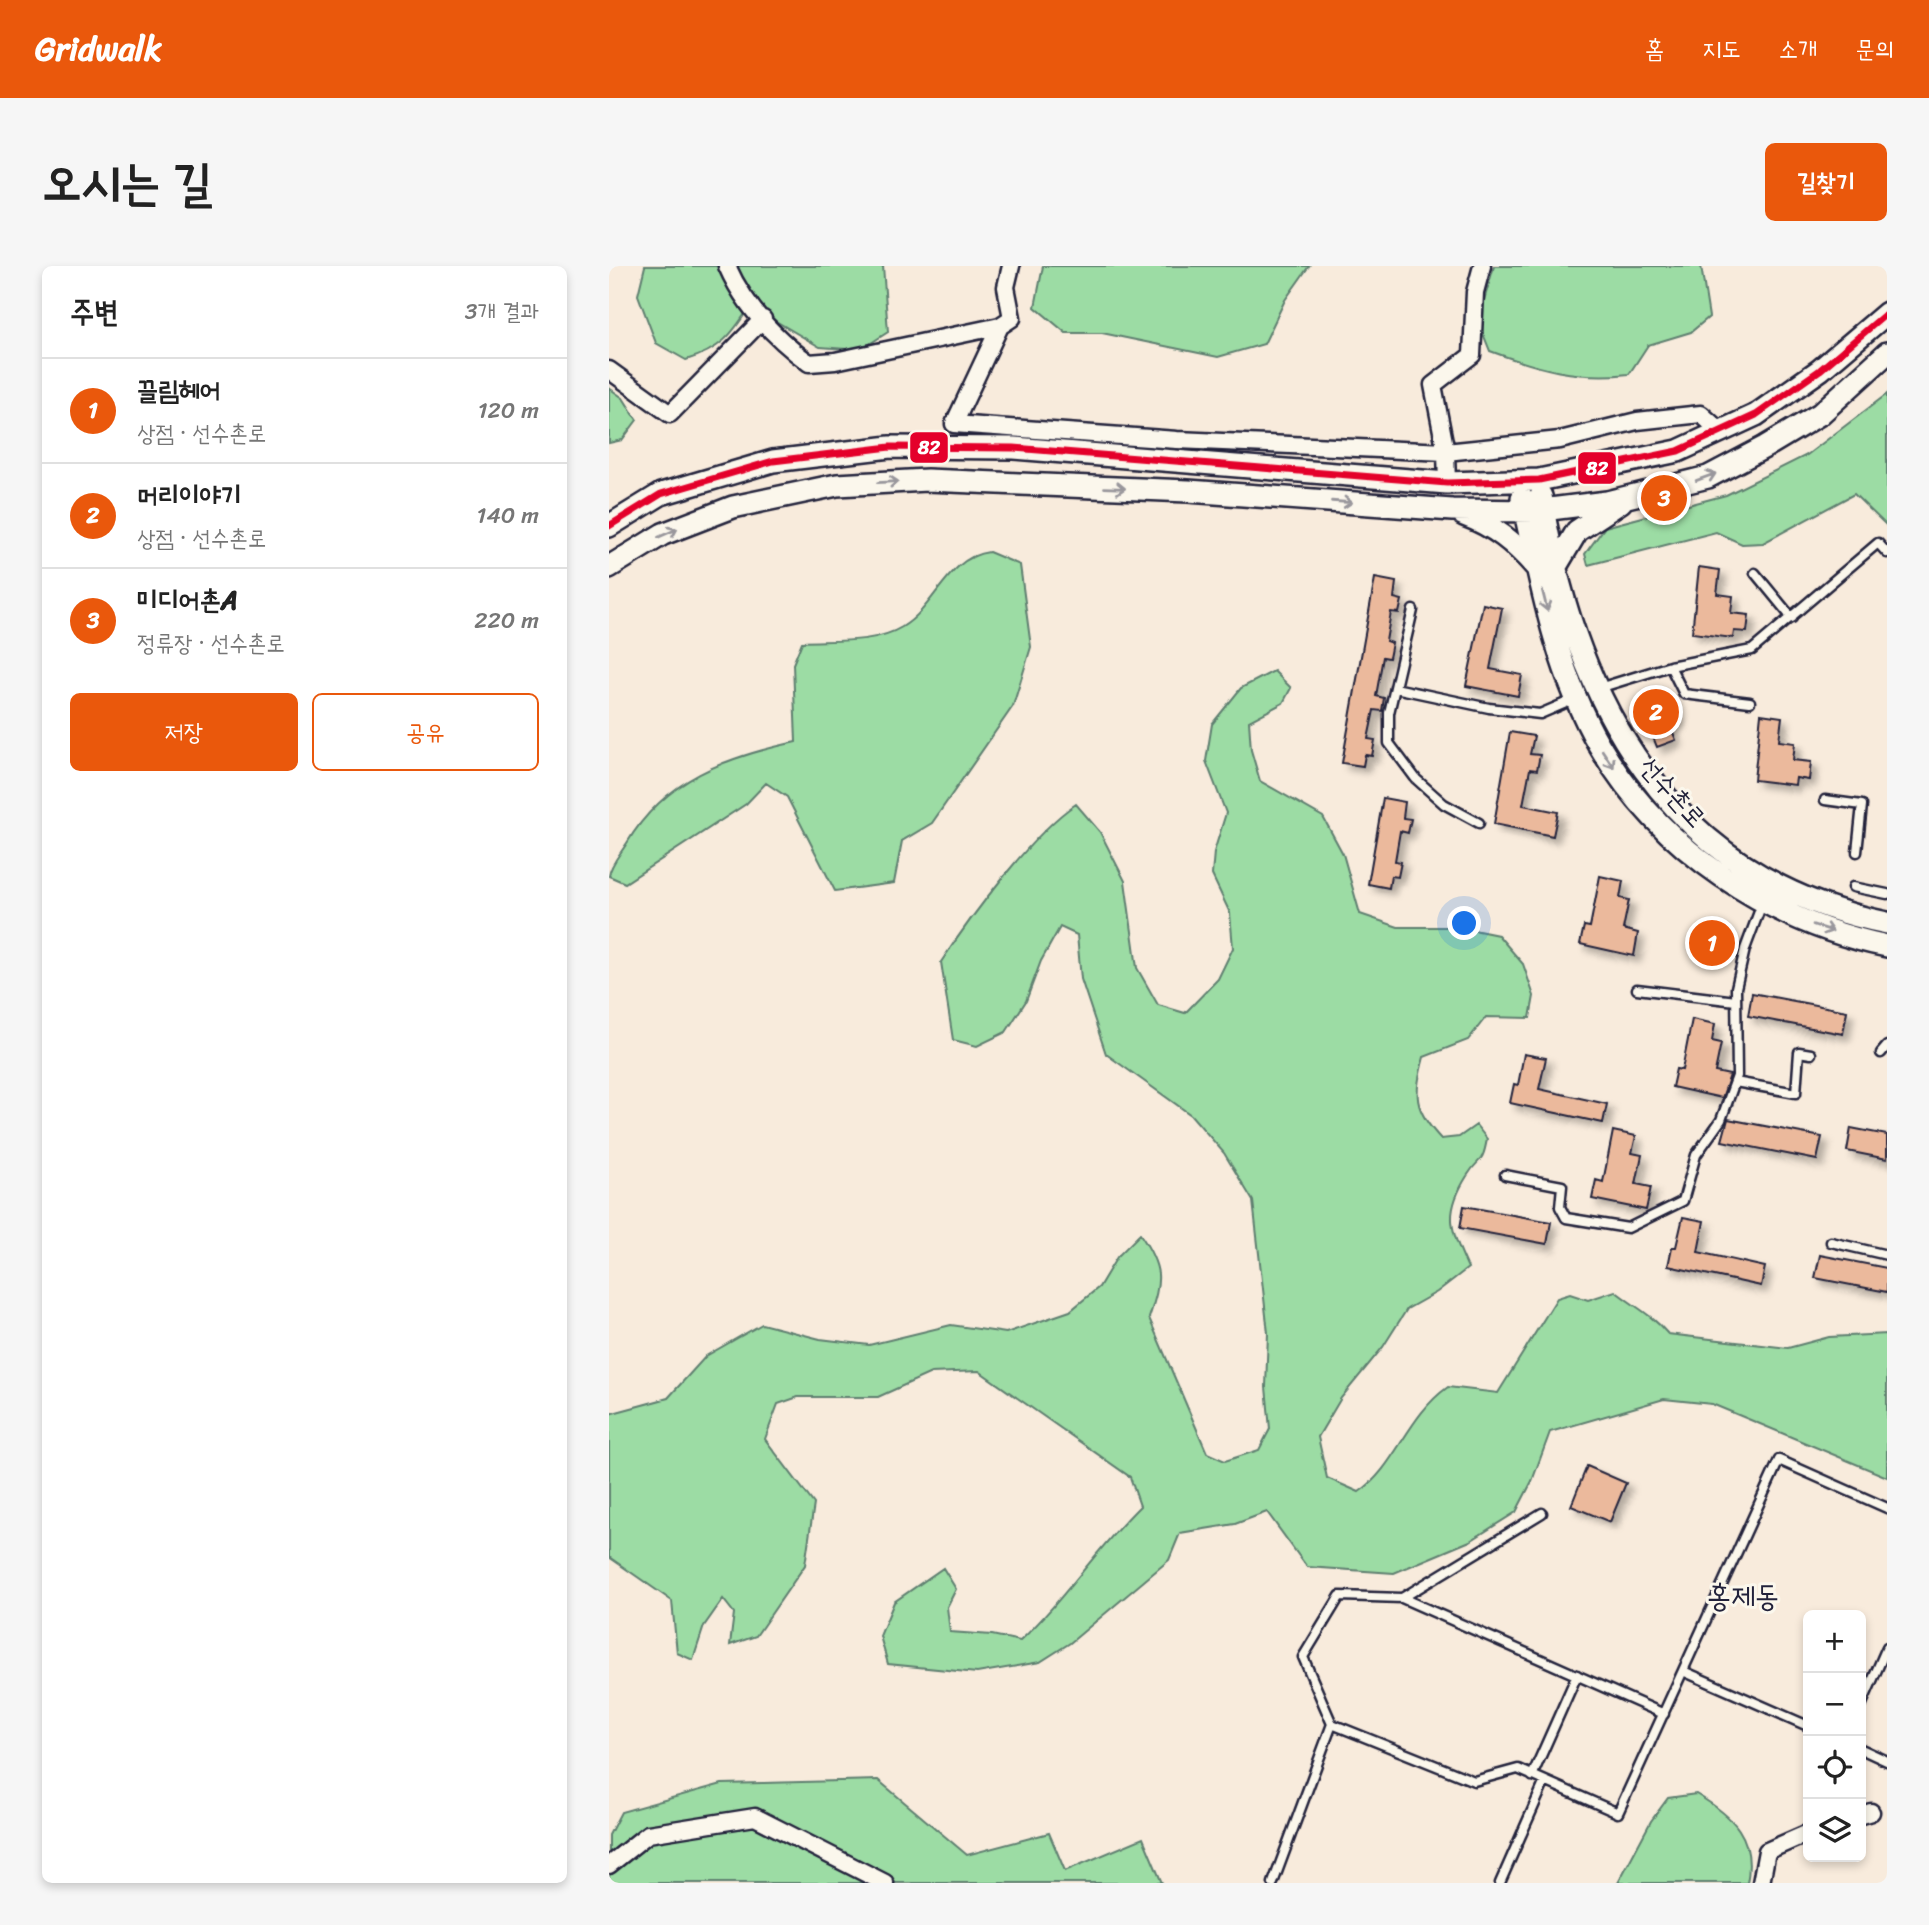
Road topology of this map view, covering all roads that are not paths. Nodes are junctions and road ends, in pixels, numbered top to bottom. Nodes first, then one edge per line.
1 (727, 266) edge
2 (1011, 266) edge
3 (1482, 266) edge
4 (1887, 313) edge
5 (763, 320) junction
6 (1000, 326) junction
7 (1887, 353) edge
8 (609, 370) edge
9 (1720, 431) junction
10 (1445, 452) junction
11 (1529, 481) junction
12 (1447, 483) junction
13 (1632, 495) junction
14 (1452, 510) junction
15 (1534, 510) junction
16 (609, 526) edge
17 (637, 550) junction
18 (1887, 553) edge
19 (609, 567) edge
20 (1546, 568) junction
21 (1755, 573) dead end
22 (609, 574) edge
23 (1413, 610) dead end
24 (1792, 618) junction
25 (1670, 666) junction
26 (1395, 688) junction
27 (1597, 689) junction
28 (1577, 698) junction
29 (1750, 702) dead end
30 (1825, 800) dead end
31 (1479, 823) dead end
32 (1857, 852) dead end
33 (1773, 881) junction
34 (1853, 887) dead end
35 (1887, 894) edge
36 (1763, 901) junction
37 (1887, 923) edge
38 (1887, 946) edge
39 (1637, 989) dead end
40 (1736, 1001) junction
41 (1811, 1054) dead end
42 (1735, 1082) junction
43 (1505, 1175) dead end
44 (1831, 1242) dead end
45 (1887, 1255) edge
46 (1887, 1508) edge
47 (1542, 1513) dead end
48 (1402, 1598) junction
49 (1887, 1647) edge
50 (1683, 1671) junction
51 (1577, 1675) junction
52 (1866, 1695) edge
53 (1664, 1714) junction
54 (1332, 1724) junction
55 (1803, 1724) edge
56 (1866, 1751) edge
57 (1887, 1760) edge
58 (1532, 1776) junction
59 (1545, 1782) junction
60 (1803, 1835) edge
61 (609, 1865) edge
62 (885, 1883) edge
63 (1273, 1883) edge
64 (1500, 1883) edge
65 (1761, 1883) edge

1 - 5 street
2 - 6 street
3 - 10 street
4 - 9 street
5 - 6 street
5 - 8 street
6 - 10 street
13 -> 7 street
9 - 10 street
9 - 11 street
10 - 12 street
11 - 12 street
11 - 15 street, 선수촌로
12 - 16 street
13 - 15 street
13 - 20 street
14 - 15 street
17 -> 14 street
14 - 20 street
15 - 20 street, 선수촌로
17 - 19 street
17 - 22 street
18 - 24 lane
20 - 27 street, 선수촌로
20 -> 28 street, 선수촌로
21 - 24 lane
23 - 26 lane
24 - 25 lane
25 - 27 lane
25 - 29 lane
26 - 28 lane
26 - 31 lane
27 - 28 street
27 - 33 street, 선수촌로
28 -> 36 street, 선수촌로
30 - 32 lane
33 - 36 street
33 - 37 street, 선수촌로
34 - 35 lane
36 -> 38 street, 선수촌로
36 - 40 lane
39 - 40 lane
40 - 42 lane
41 - 42 lane
42 - 43 lane
44 - 45 lane
46 - 50 lane
47 - 48 lane
48 - 51 lane
48 - 54 lane
49 - 52 lane
50 - 53 lane
50 - 55 lane
51 - 53 lane
51 - 58 lane
53 - 59 lane
54 - 58 lane
54 - 63 lane
56 - 57 lane
58 - 59 lane
59 - 64 lane
60 - 65 street
61 - 62 street

